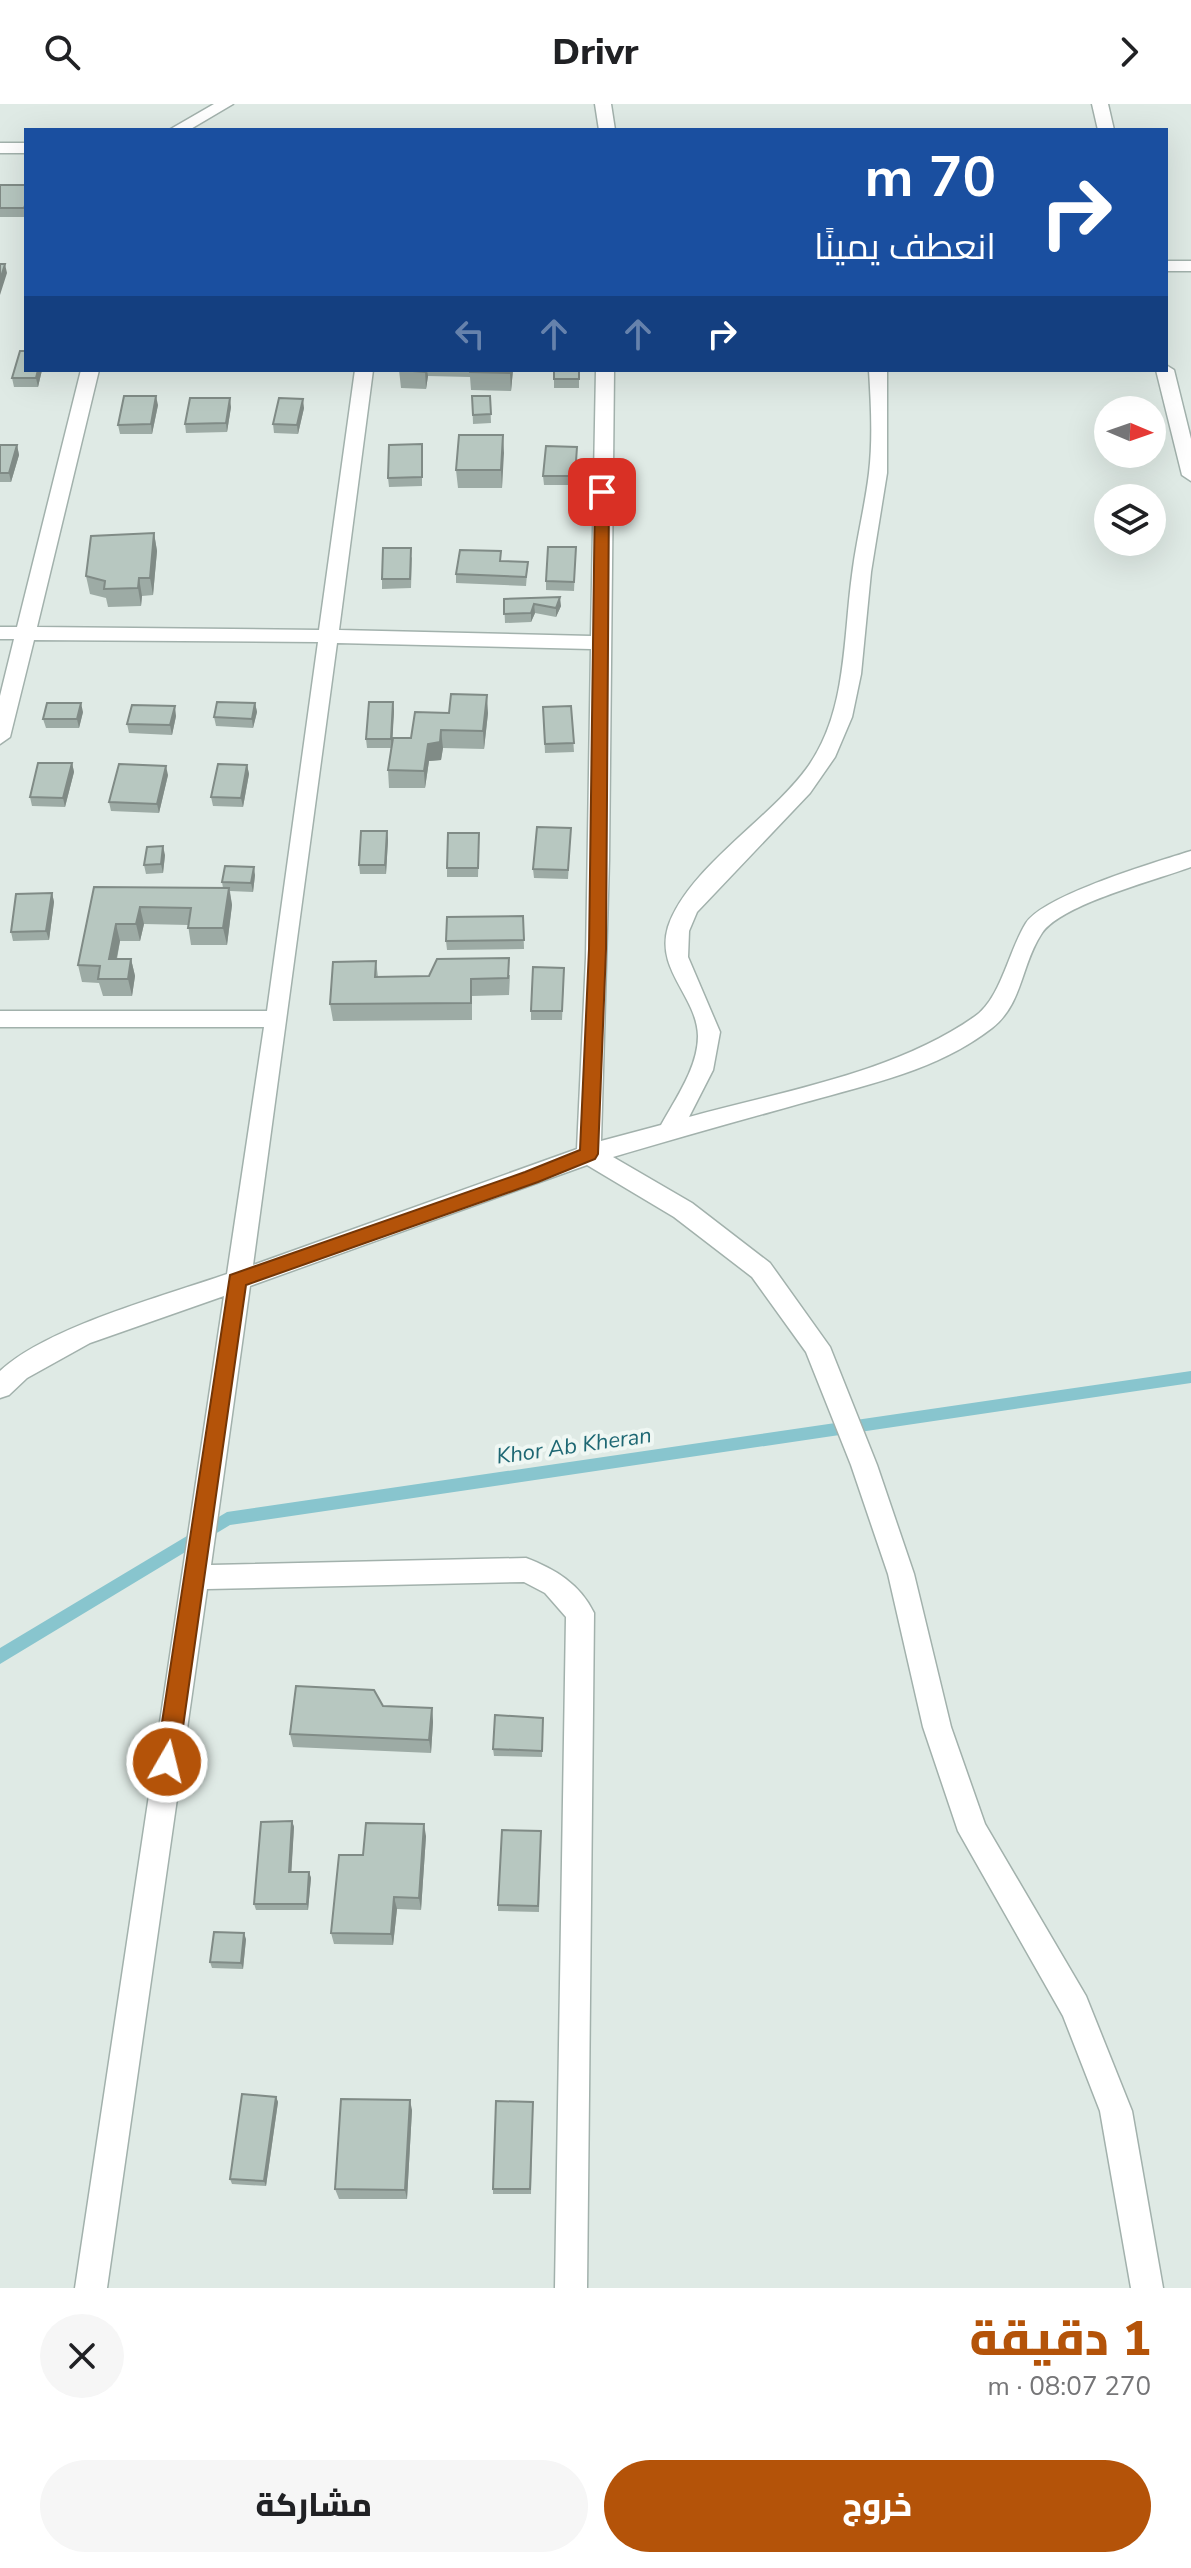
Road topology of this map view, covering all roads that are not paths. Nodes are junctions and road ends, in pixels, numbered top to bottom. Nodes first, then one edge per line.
1 (225, 104) edge
2 (603, 104) edge
3 (1100, 104) edge
4 (181, 128) edge
5 (607, 128) edge
6 (1106, 128) edge
7 (0, 148) edge
8 (24, 148) edge
9 (1168, 266) edge
10 (1191, 266) edge
11 (90, 372) edge
12 (364, 372) edge
13 (605, 372) edge
14 (878, 372) edge
15 (1165, 372) edge
16 (1191, 475) edge
17 (0, 633) edge
18 (28, 633) junction
19 (330, 636) junction
20 (599, 643) junction
21 (0, 737) edge
22 (1191, 859) edge
23 (0, 1019) edge
24 (277, 1019) junction
25 (669, 1132) junction
26 (589, 1154) junction
27 (237, 1280) junction
28 (0, 1387) edge
29 (194, 1577) junction
30 (91, 2288) edge
31 (571, 2288) edge
32 (1147, 2288) edge

1 - 4 street
2 - 5 street
3 - 6 street
7 - 8 street
9 - 10 street
11 - 18 street
12 - 19 street
13 - 20 street
14 - 25 street
15 - 16 street
17 - 18 street
18 - 19 street
18 - 21 street
19 - 20 street
19 - 24 street
20 - 26 street
22 - 25 street
23 - 24 street
24 - 27 street
25 - 26 street
26 - 27 street
26 - 32 street
27 - 28 street
27 - 29 street
29 - 30 street
29 - 31 street

